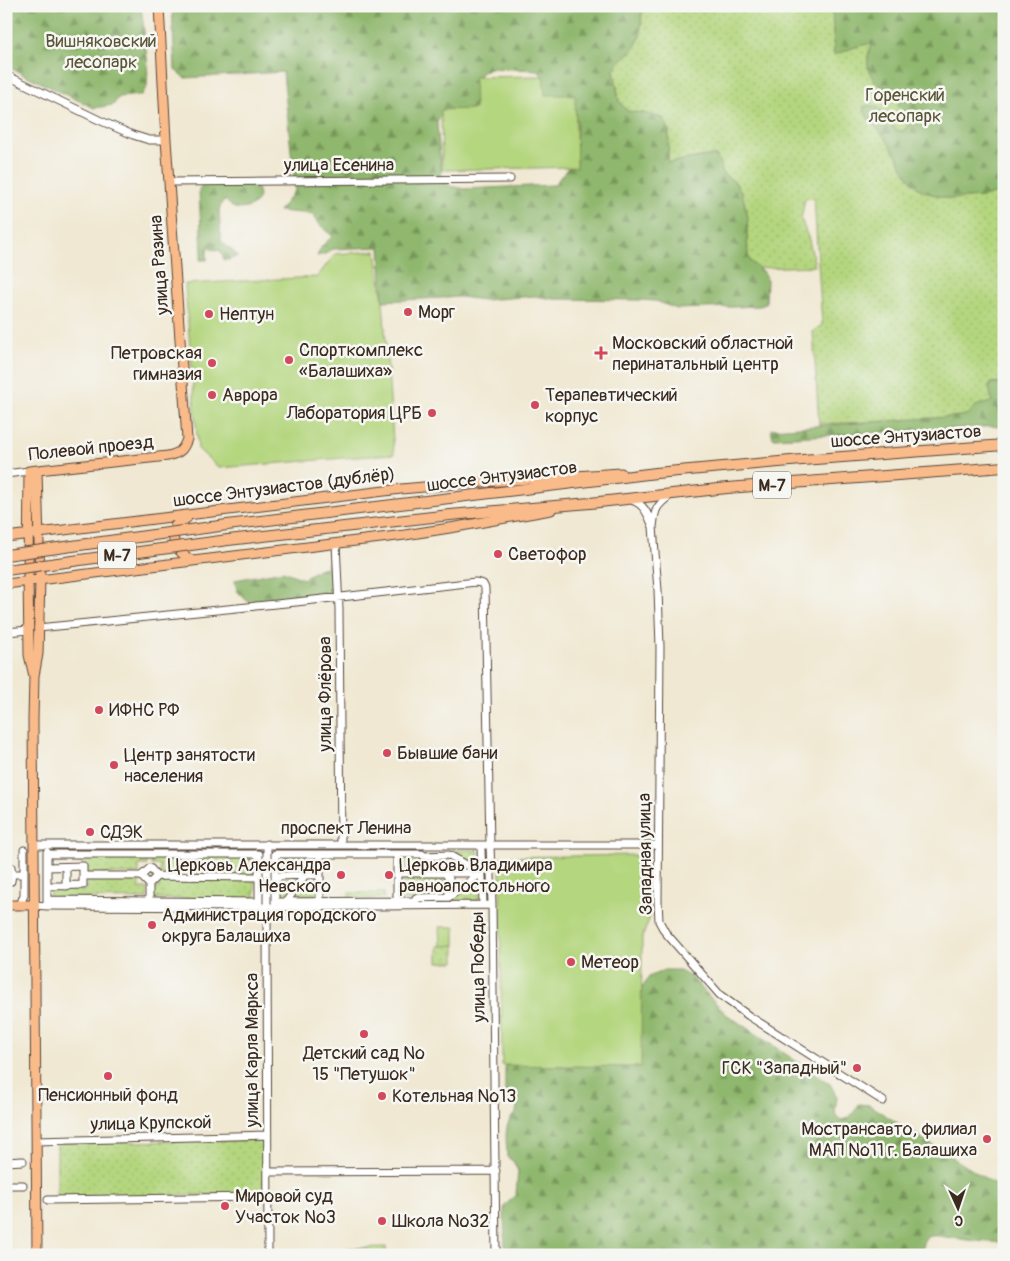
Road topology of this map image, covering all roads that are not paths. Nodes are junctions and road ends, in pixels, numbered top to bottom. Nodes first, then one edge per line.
1 (160, 6) edge
2 (6, 75) edge
3 (166, 140) junction
4 (510, 179) dead end
5 (169, 182) junction
6 (1004, 445) edge
7 (178, 453) joint
8 (1004, 467) edge
9 (33, 470) junction
10 (656, 473) junction
11 (6, 474) edge
12 (672, 494) junction
13 (626, 500) junction
14 (590, 504) junction
15 (194, 515) junction
16 (653, 527) junction
17 (34, 533) junction
18 (6, 537) edge
19 (336, 543) junction
20 (6, 555) edge
21 (193, 561) junction
22 (6, 570) edge
23 (40, 579) junction
24 (28, 581) junction
25 (6, 584) edge
26 (339, 597) junction
27 (38, 628) junction
28 (29, 630) junction
29 (6, 632) edge
30 (34, 676) junction
31 (267, 844) junction
32 (34, 845) junction
33 (341, 845) junction
34 (490, 845) junction
35 (658, 845) junction
36 (482, 849) dead end
37 (24, 850) dead end
38 (150, 854) junction
39 (320, 854) junction
40 (397, 854) junction
41 (449, 855) junction
42 (397, 863) junction
43 (47, 866) junction
44 (66, 866) junction
45 (6, 867) edge
46 (150, 868) junction
47 (397, 873) junction
48 (408, 873) junction
49 (450, 873) junction
50 (481, 873) junction
51 (12, 874) junction
52 (24, 874) junction
53 (305, 875) junction
54 (320, 875) junction
55 (83, 876) junction
56 (141, 876) junction
57 (158, 876) junction
58 (277, 876) junction
59 (259, 877) junction
60 (6, 881) edge
61 (149, 884) junction
62 (397, 884) junction
63 (47, 886) junction
64 (66, 886) junction
65 (449, 897) junction
66 (22, 900) dead end
67 (149, 900) junction
68 (320, 901) junction
69 (397, 901) junction
70 (286, 902) junction
71 (483, 903) dead end
72 (6, 905) edge
73 (34, 905) junction
74 (492, 906) junction
75 (267, 907) junction
76 (883, 1102) dead end
77 (267, 1135) junction
78 (36, 1140) junction
79 (6, 1162) edge
80 (23, 1162) dead end
81 (496, 1171) junction
82 (268, 1172) junction
83 (6, 1185) edge
84 (24, 1186) dead end
85 (259, 1197) dead end
86 (48, 1200) dead end
87 (37, 1255) edge
88 (268, 1255) edge
89 (496, 1255) edge

1 - 3 main road, улица Разина
2 - 3 street
3 - 5 main road, улица Разина
4 - 5 street, улица Есенина
5 - 7 main road, улица Разина
6 - 10 highway, шоссе Энтузиастов / М-7
7 - 9 main road, Полевой проезд
8 - 12 highway, шоссе Энтузиастов / М-7
9 - 11 street, Полевой проезд
9 - 17 main road
10 - 15 main road, шоссе Энтузиастов (дублёр)
10 - 20 highway, шоссе Энтузиастов / М-7, bridge
12 - 13 highway, шоссе Энтузиастов / М-7
12 - 16 street, Западная улица
13 - 14 highway, шоссе Энтузиастов / М-7
13 - 16 street, Западная улица
14 - 19 main road
14 - 22 highway, шоссе Энтузиастов / М-7, bridge
15 - 17 main road, шоссе Энтузиастов (дублёр)
15 - 21 main road
16 - 35 street, Западная улица
17 - 18 main road, шоссе Энтузиастов (дублёр)
17 - 23 main road
17 - 24 main road
19 - 21 main road
19 - 26 street, улица Флёрова
21 - 23 main road
23 - 24 main road
23 - 27 main road
24 - 25 main road
24 - 28 main road
26 - 27 street
26 - 33 street, улица Флёрова
26 - 34 street, улица Победы
27 - 30 main road
28 - 29 street
28 - 30 main road
30 - 32 main road
31 - 32 street, проспект Ленина
31 - 33 street, проспект Ленина
31 - 75 street, улица Карла Маркса
32 - 73 main road
33 - 34 street, проспект Ленина
34 - 35 street, проспект Ленина
34 - 74 street, улица Победы
35 - 76 street, Западная улица
36 - 50 street
37 - 52 street
38 - 43 street
38 - 46 street
38 - 59 street
39 - 40 street
39 - 54 street
39 - 58 street
40 - 41 street
40 - 42 street
41 - 49 street
41 - 50 street
42 - 47 street
42 - 48 street
43 - 44 street
43 - 63 street
44 - 55 street
44 - 64 street
45 - 51 street
46 - 56 street
46 - 57 street
47 - 48 street
47 - 62 street
48 - 49 street
48 - 62 street
49 - 50 street
49 - 65 street
50 - 65 street
50 - 71 street
51 - 52 street
51 - 60 street
52 - 66 street
53 - 54 street
53 - 58 street
53 - 70 street
54 - 68 street
55 - 56 street
55 - 64 street
56 - 61 street
57 - 59 street
57 - 61 street
58 - 70 street
59 - 67 street
61 - 67 street
62 - 69 street
63 - 64 street
63 - 67 street
65 - 69 street
68 - 69 street
68 - 70 street
72 - 73 main road
73 - 75 street
73 - 78 main road
74 - 75 street
74 - 81 street, улица Победы
75 - 77 street, улица Карла Маркса
77 - 78 street, улица Крупской
77 - 82 street, улица Карла Маркса
78 - 87 main road
79 - 80 street
81 - 82 street
81 - 89 street, улица Победы
82 - 88 street, улица Карла Маркса
83 - 84 street
85 - 86 street

